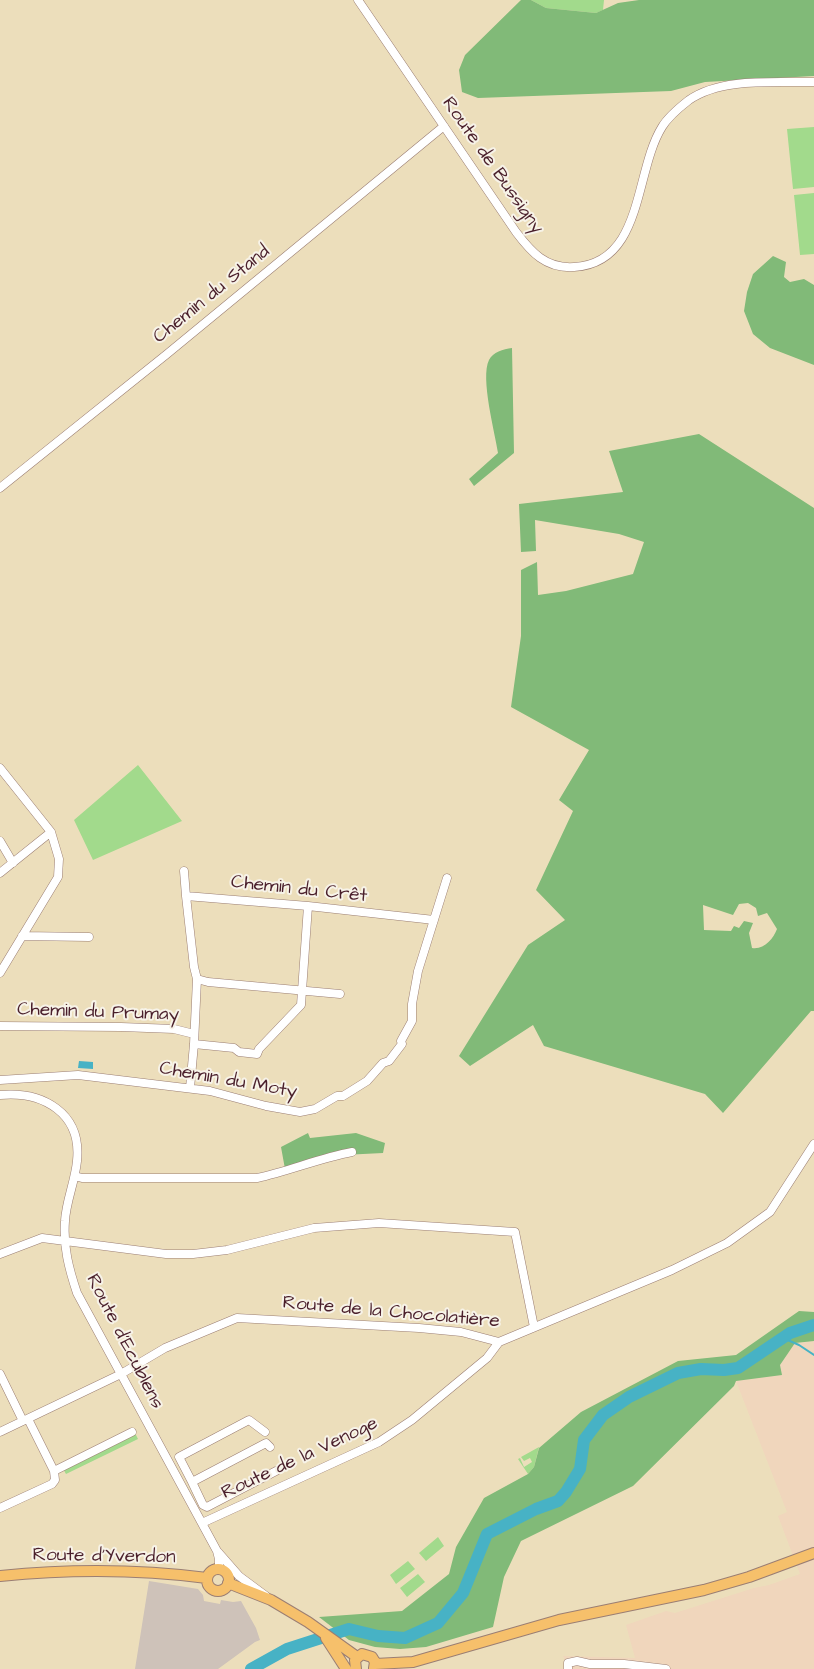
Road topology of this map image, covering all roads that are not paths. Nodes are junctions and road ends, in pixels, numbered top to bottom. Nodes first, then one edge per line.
1 (358, 0) edge
2 (814, 82) edge
3 (444, 126) junction
4 (0, 488) edge
5 (0, 768) edge
6 (51, 832) junction
7 (0, 841) edge
8 (13, 863) junction
9 (184, 871) dead end
10 (0, 873) edge
11 (447, 878) dead end
12 (186, 896) junction
13 (308, 906) junction
14 (434, 920) junction
15 (22, 936) junction
16 (89, 937) dead end
17 (0, 973) edge
18 (197, 979) junction
19 (301, 990) junction
20 (340, 994) dead end
21 (0, 1026) edge
22 (194, 1034) junction
23 (194, 1044) junction
24 (0, 1080) edge
25 (190, 1088) junction
26 (0, 1096) edge
27 (814, 1144) edge
28 (352, 1152) dead end
29 (74, 1176) junction
30 (64, 1242) junction
31 (0, 1254) edge
32 (534, 1327) junction
33 (499, 1342) junction
34 (0, 1374) edge
35 (121, 1374) junction
36 (26, 1420) junction
37 (0, 1432) edge
38 (132, 1432) dead end
39 (265, 1432) dead end
40 (270, 1447) dead end
41 (278, 1470) dead end
42 (54, 1471) junction
43 (192, 1482) junction
44 (0, 1508) edge
45 (202, 1523) junction
46 (217, 1551) junction
47 (814, 1553) edge
48 (219, 1569) junction
49 (0, 1576) edge
50 (207, 1578) junction
51 (228, 1583) junction
52 (271, 1600) junction
53 (337, 1646) junction
54 (357, 1657) junction
55 (413, 1662) junction
56 (374, 1666) edge
57 (587, 1667) edge
58 (346, 1669) edge
59 (356, 1669) edge
60 (398, 1669) edge
61 (568, 1669) edge
62 (666, 1669) edge

1 - 3 street, Route de Bussigny
2 - 3 street, Route de Bussigny
3 - 4 street, Chemin du Stand
5 - 6 street
6 - 8 street
6 - 15 street
7 - 8 street
8 - 10 street
9 - 12 street
11 - 14 street, Chemin du Moty
12 - 13 street, Chemin du Crêt
12 - 18 street
13 - 14 street, Chemin du Crêt
13 - 19 street
14 - 25 street, Chemin du Moty
15 - 16 street
15 - 17 street
18 - 19 street
18 - 22 street
19 - 20 street
19 - 23 street
21 - 22 street, Chemin du Prumay
22 - 23 street
23 - 25 street
24 - 25 street, Chemin du Moty
26 - 29 street, Route d'Ecublens
27 - 32 street, Route de la Chocolatière
28 - 29 street
29 - 30 street, Route d'Ecublens
30 - 31 street
30 - 32 street
30 - 35 street, Route d'Ecublens
32 - 33 street, Route de la Chocolatière
33 - 35 street, Route de la Chocolatière
33 - 45 street, Route de la Venoge
34 - 36 street
35 - 36 street, Route de la Chocolatière
35 - 45 street, Route d'Ecublens
36 - 37 street, Route de la Chocolatière
36 - 42 street
38 - 42 street
39 - 43 street
40 - 43 street
41 - 43 street
42 - 44 street
45 - 46 street, Route d'Ecublens
46 - 48 street, Route d'Ecublens
46 - 52 street, Route d'Ecublens
47 - 55 main road
48 - 50 main road
48 - 51 main road
49 - 50 main road, Route d'Yverdon
50 - 51 main road
51 - 52 main road
52 - 53 main road
53 - 54 main road
53 - 58 main road
54 - 56 main road
54 - 59 main road
55 - 56 main road
55 - 60 main road
57 - 61 street
57 - 62 street

